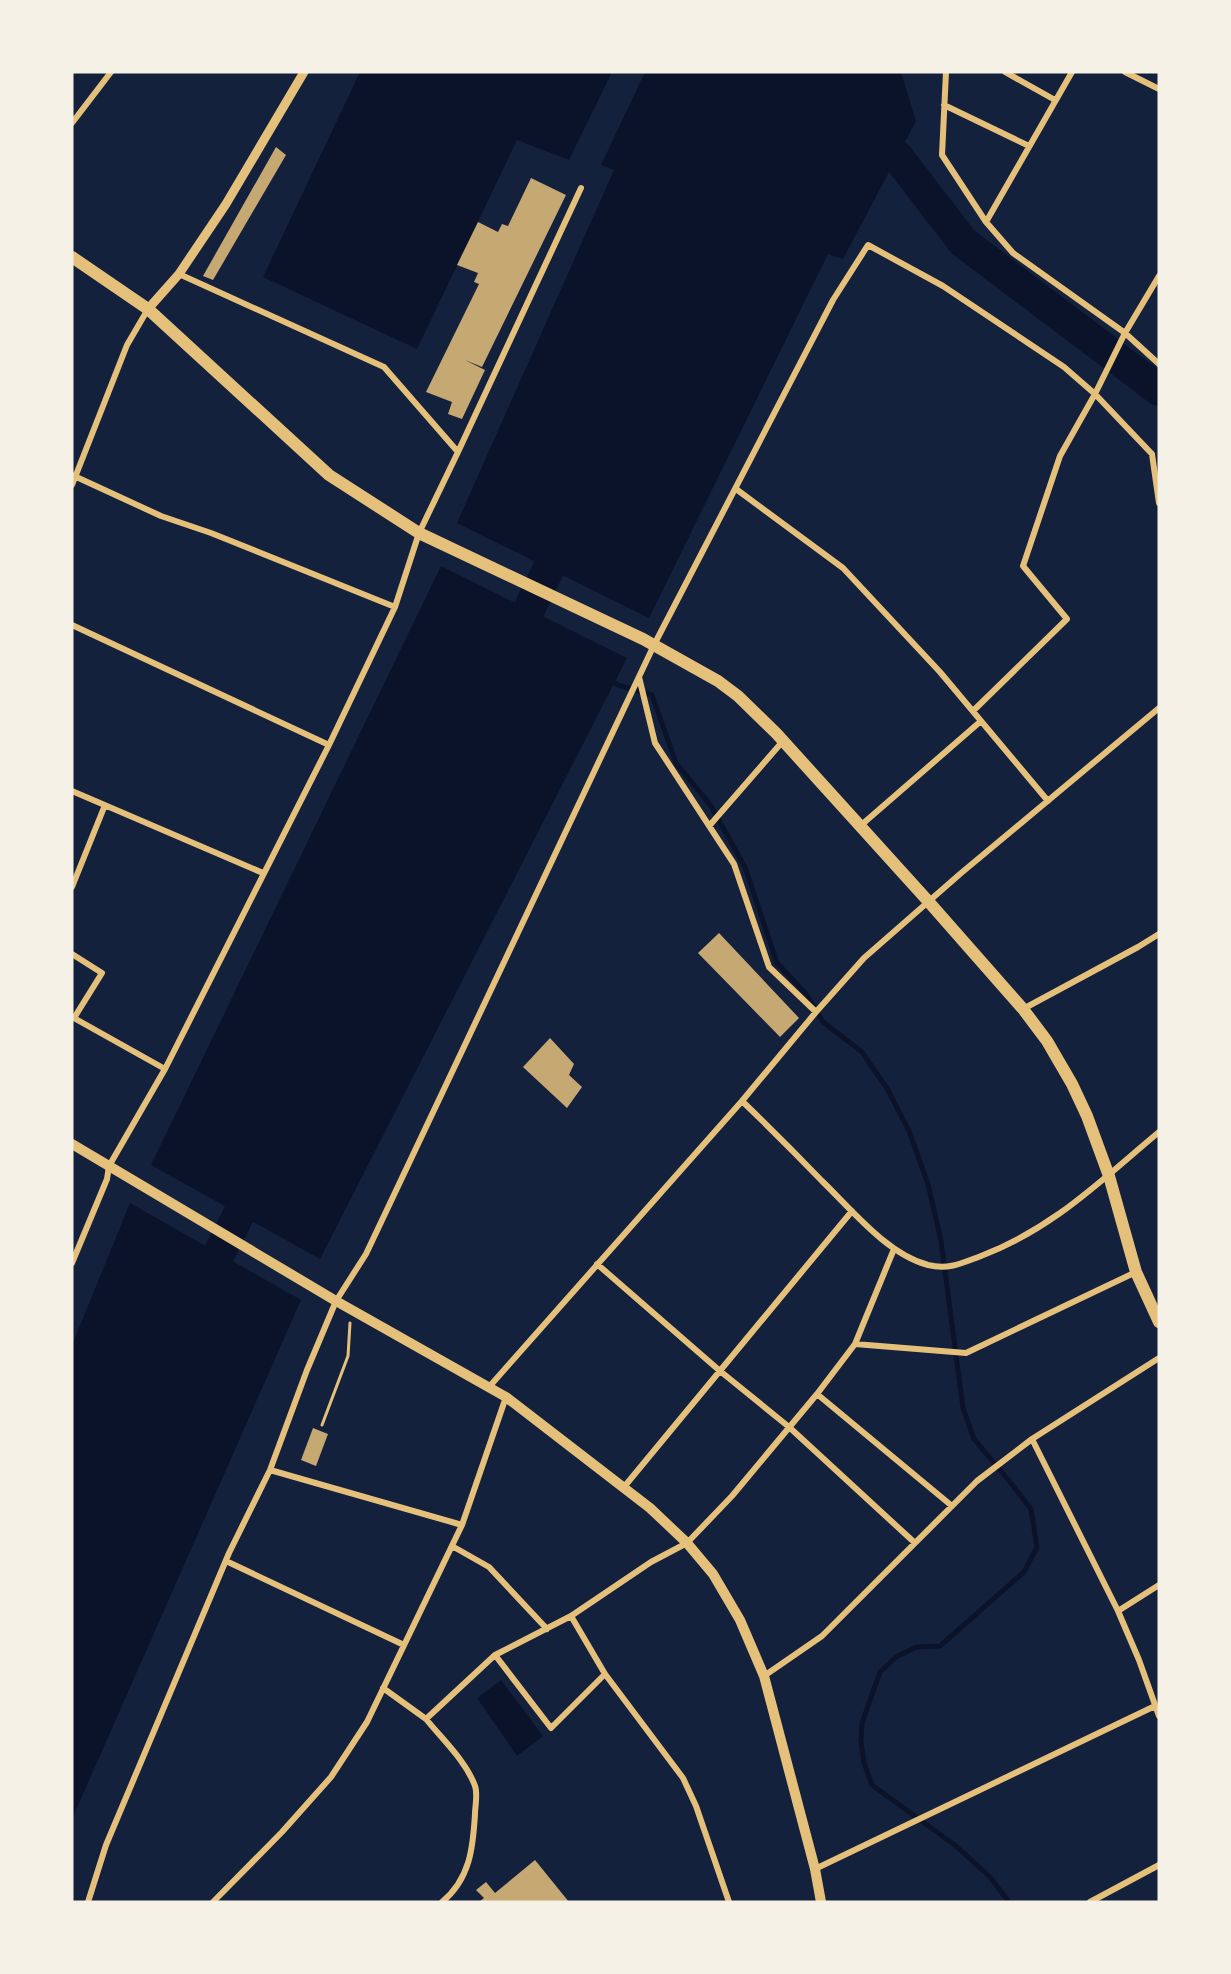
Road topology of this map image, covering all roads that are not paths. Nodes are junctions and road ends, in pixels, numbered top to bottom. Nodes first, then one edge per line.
1 (111, 72) edge
2 (304, 72) edge
3 (946, 72) edge
4 (1005, 72) edge
5 (1072, 72) edge
6 (1125, 72) edge
7 (1159, 90) edge
8 (1055, 100) junction
9 (944, 105) junction
10 (72, 123) edge
11 (1029, 146) junction
12 (581, 188) dead end
13 (986, 222) junction
14 (73, 260) edge
15 (179, 274) junction
16 (1159, 276) edge
17 (148, 309) junction
18 (1125, 333) junction
19 (1159, 364) edge
20 (1095, 394) junction
21 (458, 452) junction
22 (73, 476) edge
23 (72, 484) edge
24 (736, 489) junction
25 (1159, 503) edge
26 (419, 533) junction
27 (395, 607) junction
28 (72, 625) edge
29 (648, 642) junction
30 (639, 676) junction
31 (1159, 708) edge
32 (973, 711) junction
33 (981, 721) junction
34 (783, 741) junction
35 (329, 744) junction
36 (72, 792) edge
37 (1048, 801) junction
38 (105, 805) junction
39 (710, 825) junction
40 (859, 827) junction
41 (263, 873) junction
42 (72, 887) edge
43 (928, 901) junction
44 (1159, 934) edge
45 (72, 954) edge
46 (1023, 1009) junction
47 (816, 1012) junction
48 (73, 1017) edge
49 (165, 1069) junction
50 (742, 1101) junction
51 (1159, 1132) edge
52 (72, 1144) edge
53 (109, 1166) junction
54 (1109, 1176) junction
55 (852, 1211) junction
56 (894, 1249) junction
57 (72, 1261) edge
58 (597, 1264) junction
59 (1136, 1272) junction
60 (336, 1301) junction
61 (1159, 1322) edge
62 (855, 1344) junction
63 (1159, 1358) edge
64 (720, 1371) junction
65 (489, 1387) junction
66 (817, 1394) junction
67 (506, 1397) junction
68 (789, 1427) junction
69 (1032, 1439) junction
70 (270, 1470) junction
71 (624, 1487) junction
72 (952, 1506) junction
73 (462, 1525) junction
74 (687, 1543) junction
75 (915, 1543) junction
76 (452, 1546) junction
77 (226, 1561) junction
78 (1159, 1585) edge
79 (1118, 1611) junction
80 (571, 1616) junction
81 (546, 1629) junction
82 (404, 1645) junction
83 (495, 1656) junction
84 (605, 1674) junction
85 (764, 1676) junction
86 (383, 1688) junction
87 (1155, 1707) junction
88 (1159, 1716) edge
89 (426, 1719) junction
90 (1159, 1865) edge
91 (815, 1869) junction
92 (88, 1902) edge
93 (213, 1902) edge
94 (442, 1902) edge
95 (729, 1902) edge
96 (821, 1902) edge
97 (1090, 1902) edge

1 - 10 street
2 - 15 street
3 - 9 street
4 - 8 street
5 - 8 street
6 - 7 street
8 - 11 street
9 - 11 street
9 - 13 street
11 - 13 street
12 - 21 street
13 - 18 street
14 - 17 main road
15 - 17 street
15 - 21 street
16 - 18 street
17 - 22 street
17 - 26 main road
18 - 19 street
18 - 20 street
20 - 24 street
20 - 25 street
20 - 32 street
21 - 26 street
22 - 23 street
22 - 27 street
24 - 29 street
24 - 32 street
26 - 27 street
26 - 29 main road
27 - 35 street
28 - 35 street
29 - 30 street
29 - 34 main road
30 - 39 street
30 - 60 street
31 - 37 street
32 - 33 street
33 - 37 street
33 - 40 street
34 - 39 street
34 - 40 main road
35 - 41 street
36 - 38 street
37 - 43 street
38 - 41 street
38 - 42 street
39 - 47 street
40 - 43 main road
41 - 49 street
43 - 46 main road
43 - 47 street
44 - 46 street
45 - 48 street
46 - 54 main road
47 - 50 street
48 - 49 street
49 - 53 street
50 - 55 street
50 - 58 street
51 - 54 street
52 - 53 main road
53 - 57 street
53 - 60 main road
54 - 56 street
54 - 59 main road
55 - 56 street
55 - 64 street
56 - 62 street
58 - 64 street
58 - 65 street
59 - 61 main road
59 - 62 street
60 - 65 main road
60 - 70 street
62 - 66 street
63 - 69 street
64 - 68 street
64 - 71 street
65 - 67 main road
66 - 68 street
66 - 72 street
67 - 71 main road
67 - 73 street
68 - 74 street
68 - 75 street
69 - 72 street
69 - 79 street
70 - 73 street
70 - 77 street
71 - 74 main road
72 - 75 street
73 - 76 street
74 - 80 street
74 - 85 main road
75 - 85 street
76 - 81 street
76 - 82 street
77 - 82 street
77 - 92 street
78 - 79 street
79 - 87 street
80 - 81 street
80 - 84 street
81 - 83 street
82 - 86 street
83 - 84 street
83 - 89 street
84 - 95 street
85 - 91 main road
86 - 89 street
86 - 93 street
87 - 88 street
87 - 91 street
89 - 94 street
90 - 97 street
91 - 96 main road

